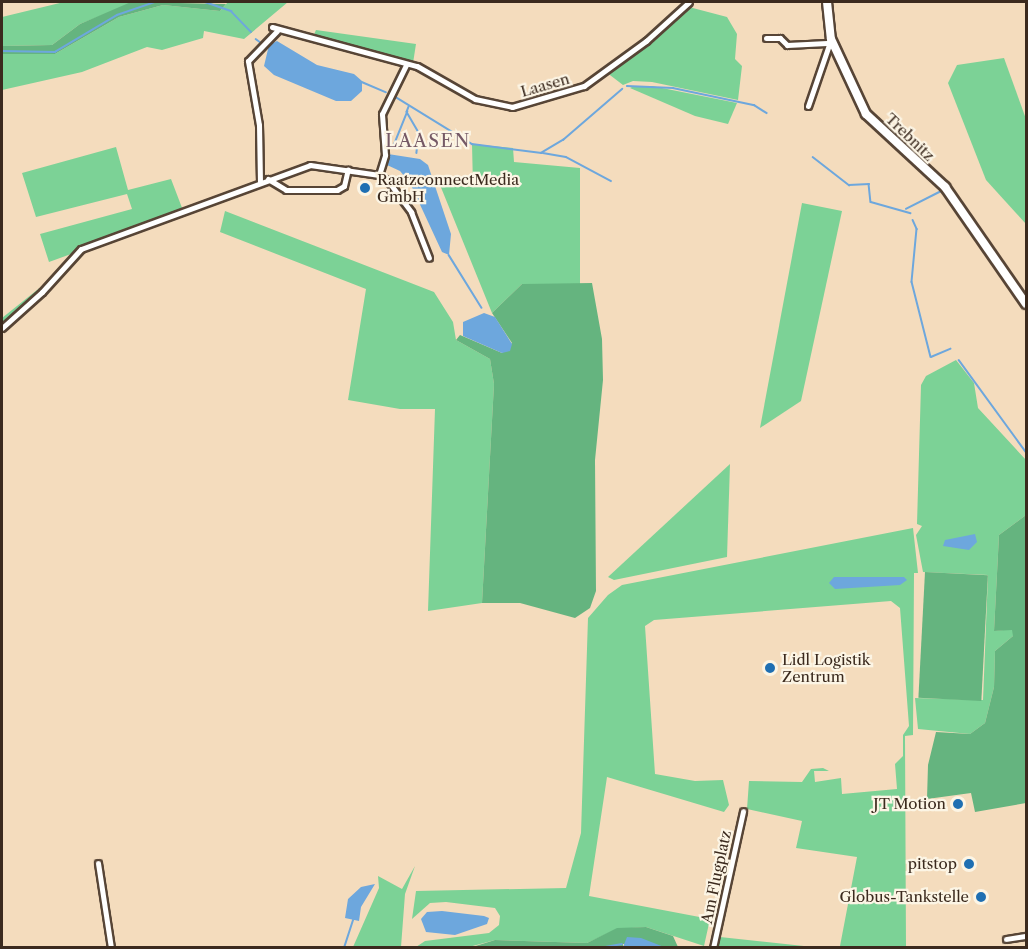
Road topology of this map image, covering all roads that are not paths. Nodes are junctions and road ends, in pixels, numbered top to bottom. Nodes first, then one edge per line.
1 (689, 2) edge
2 (827, 2) edge
3 (766, 38) dead end
4 (829, 41) junction
5 (406, 65) junction
6 (808, 106) dead end
7 (348, 169) junction
8 (379, 175) junction
9 (268, 179) junction
10 (260, 182) junction
11 (429, 258) dead end
12 (1026, 304) edge
13 (2, 328) edge
14 (743, 811) dead end
15 (98, 863) dead end
16 (1026, 936) edge
17 (1006, 939) dead end
18 (111, 948) edge
19 (713, 948) edge

1 - 5 street, Laasen
2 - 4 street, Trebnitz
3 - 4 street
4 - 6 street
4 - 12 street, Trebnitz
5 - 8 street
5 - 10 street, Laasen
7 - 8 street
7 - 9 street
7 - 9 street
8 - 11 street
9 - 10 street
10 - 13 street
14 - 19 street, Am Flugplatz
15 - 18 street
16 - 17 street

